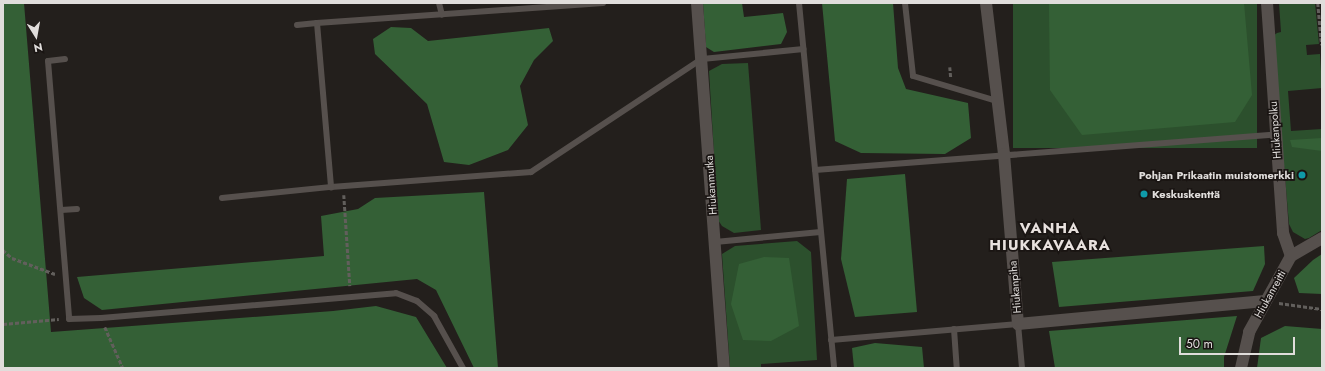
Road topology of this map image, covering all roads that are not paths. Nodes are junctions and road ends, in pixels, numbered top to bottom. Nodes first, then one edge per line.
1 (439, 3) edge
2 (603, 3) edge
3 (697, 3) edge
4 (799, 3) edge
5 (905, 3) edge
6 (986, 3) edge
7 (1267, 3) edge
8 (442, 15) junction
9 (317, 23) junction
10 (297, 25) dead end
11 (804, 49) junction
12 (65, 59) dead end
13 (702, 59) junction
14 (998, 101) junction
15 (1275, 135) junction
16 (1004, 154) junction
17 (815, 170) junction
18 (331, 188) junction
19 (222, 198) dead end
20 (77, 209) dead end
21 (61, 210) junction
22 (821, 232) junction
23 (1322, 238) edge
24 (715, 242) junction
25 (1291, 256) junction
26 (1265, 301) junction
27 (1018, 324) junction
28 (954, 329) junction
29 (831, 340) junction
30 (463, 368) edge
31 (724, 368) edge
32 (834, 368) edge
33 (957, 368) edge
34 (1022, 368) edge
35 (1241, 368) edge

1 - 8 lane
2 - 8 lane
3 - 13 street, Hiukanmutka
4 - 11 lane
5 - 14 lane
6 - 14 street, Hiukanpiha
7 - 15 street, Hiukanpolku
8 - 9 lane
9 - 10 lane
9 - 18 lane
11 - 13 lane
11 - 17 lane
12 - 21 lane
13 - 18 lane
13 - 24 street, Hiukanmutka
14 - 16 street, Hiukanpiha
15 - 16 lane
15 - 25 street, Hiukanpolku
16 - 17 lane
16 - 27 street, Hiukanpiha
17 - 22 lane
18 - 19 lane
20 - 21 lane
21 - 30 lane
22 - 24 lane
22 - 29 lane
23 - 25 street, Hiukanreitti
24 - 31 street, Hiukanmutka
25 - 26 street, Hiukanreitti
26 - 27 street, Hiukanpiha
26 - 35 street, Hiukanreitti
27 - 28 lane
27 - 34 lane
28 - 29 lane
28 - 33 lane
29 - 32 lane

